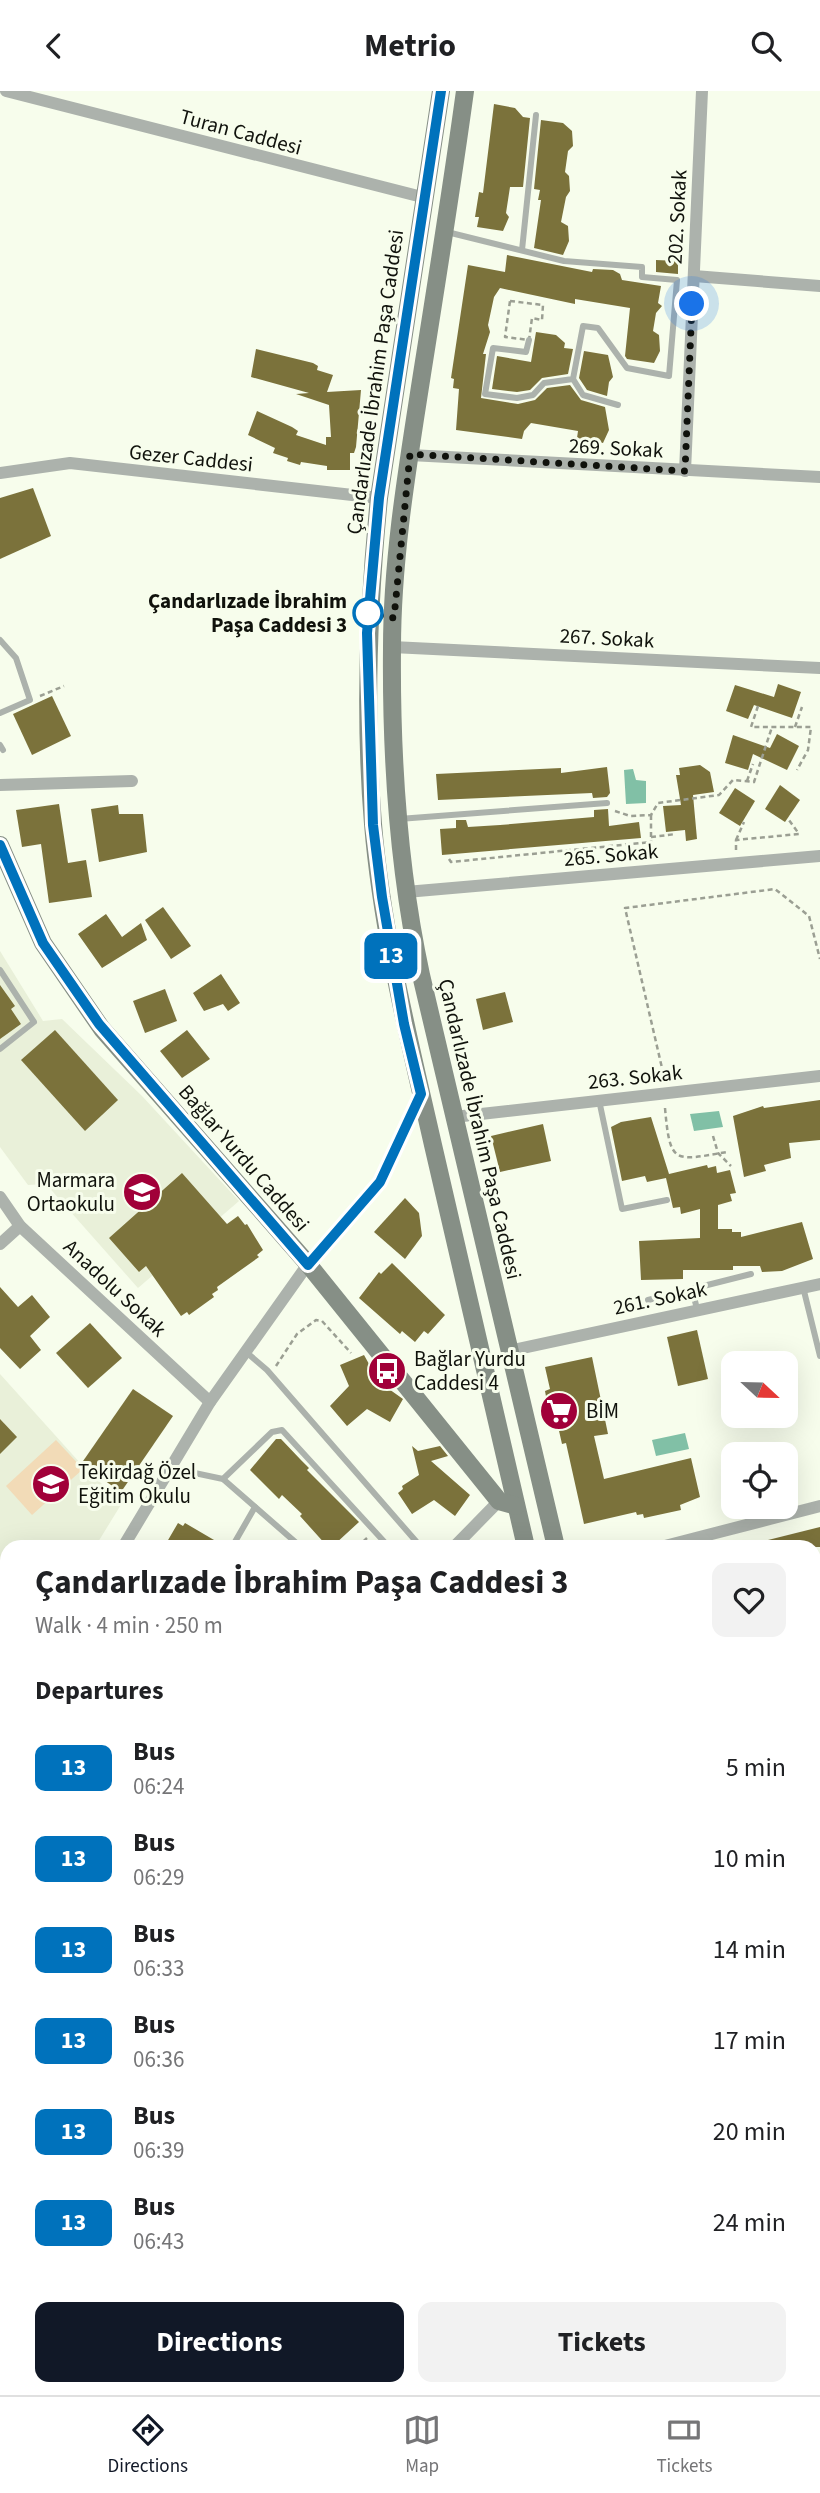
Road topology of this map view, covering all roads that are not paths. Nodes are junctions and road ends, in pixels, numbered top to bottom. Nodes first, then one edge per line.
1 (6, 91) edge
2 (442, 91) edge
3 (466, 91) edge
4 (702, 91) edge
5 (536, 115) dead end
6 (426, 198) junction
7 (445, 231) junction
8 (522, 250) junction
9 (694, 276) junction
10 (820, 286) edge
11 (529, 340) road end
12 (573, 379) junction
13 (618, 405) dead end
14 (410, 454) junction
15 (685, 471) junction
16 (0, 473) edge
17 (820, 477) edge
18 (379, 498) junction
19 (0, 640) edge
20 (392, 647) junction
21 (820, 668) edge
22 (0, 713) edge
23 (132, 781) dead end
24 (0, 785) edge
25 (607, 803) road end
26 (397, 820) junction
27 (0, 845) edge
28 (820, 856) edge
29 (405, 892) junction
30 (0, 970) edge
31 (0, 1049) edge
32 (820, 1076) edge
33 (421, 1094) junction
34 (599, 1100) junction
35 (454, 1117) junction
36 (0, 1197) edge
37 (667, 1200) dead end
38 (20, 1226) junction
39 (0, 1244) edge
40 (308, 1265) junction
41 (751, 1274) dead end
42 (820, 1284) edge
43 (803, 1287) junction
44 (692, 1289) junction
45 (648, 1300) dead end
46 (697, 1310) junction
47 (509, 1351) junction
48 (246, 1352) junction
49 (820, 1356) edge
50 (210, 1402) junction
51 (171, 1468) junction
52 (223, 1479) junction
53 (508, 1504) junction
54 (820, 1506) edge
55 (255, 1507) junction
56 (126, 1540) edge
57 (236, 1540) edge
58 (293, 1540) edge
59 (383, 1540) edge
60 (415, 1540) edge
61 (463, 1540) edge
62 (523, 1540) edge
63 (553, 1540) edge
64 (688, 1540) edge

1 - 6 street, Turan Caddesi
2 - 6 main road, Çandarlızade İbrahim Paşa Caddesi
3 - 7 main road, Çandarlızade İbrahim Paşa Caddesi
4 - 9 street, 202. Sokak
5 - 8 lane
6 - 18 main road, Çandarlızade İbrahim Paşa Caddesi
7 - 8 lane
7 - 14 main road, Çandarlızade İbrahim Paşa Caddesi
8 - 12 lane
9 - 10 street
9 - 15 street, 202. Sokak
11 - 12 lane
12 - 13 lane
14 - 15 street, 269. Sokak
14 - 20 main road, Çandarlızade İbrahim Paşa Caddesi
15 - 17 street, 269. Sokak
16 - 18 street, Gezer Caddesi
18 - 33 main road, Çandarlızade İbrahim Paşa Caddesi
19 - 22 lane
20 - 21 street, 267. Sokak
20 - 26 main road, Çandarlızade İbrahim Paşa Caddesi
23 - 24 street
25 - 26 lane
26 - 29 main road, Çandarlızade İbrahim Paşa Caddesi
27 - 40 main road, Bağlar Yurdu Caddesi
28 - 29 street, 265. Sokak
29 - 35 main road, Çandarlızade İbrahim Paşa Caddesi
30 - 31 lane
32 - 34 street, 263. Sokak
33 - 40 street
33 - 53 main road, Çandarlızade İbrahim Paşa Caddesi
34 - 35 street, 263. Sokak
34 - 37 lane
35 - 47 main road, Çandarlızade İbrahim Paşa Caddesi
36 - 38 street, Anadolu Sokak
38 - 39 street
38 - 50 street, Anadolu Sokak
40 - 48 street
40 - 53 main road, Bağlar Yurdu Caddesi
41 - 44 lane
42 - 43 street, 261. Sokak
43 - 46 street, 261. Sokak
43 - 49 lane
44 - 45 lane
44 - 46 lane
46 - 47 street, 261. Sokak
47 - 63 main road, Çandarlızade İbrahim Paşa Caddesi
48 - 50 street
48 - 60 lane
50 - 51 street
51 - 52 lane
51 - 56 street
52 - 55 lane
52 - 59 lane
53 - 61 street
53 - 62 main road, Çandarlızade İbrahim Paşa Caddesi
54 - 64 street
55 - 57 lane
55 - 58 lane

